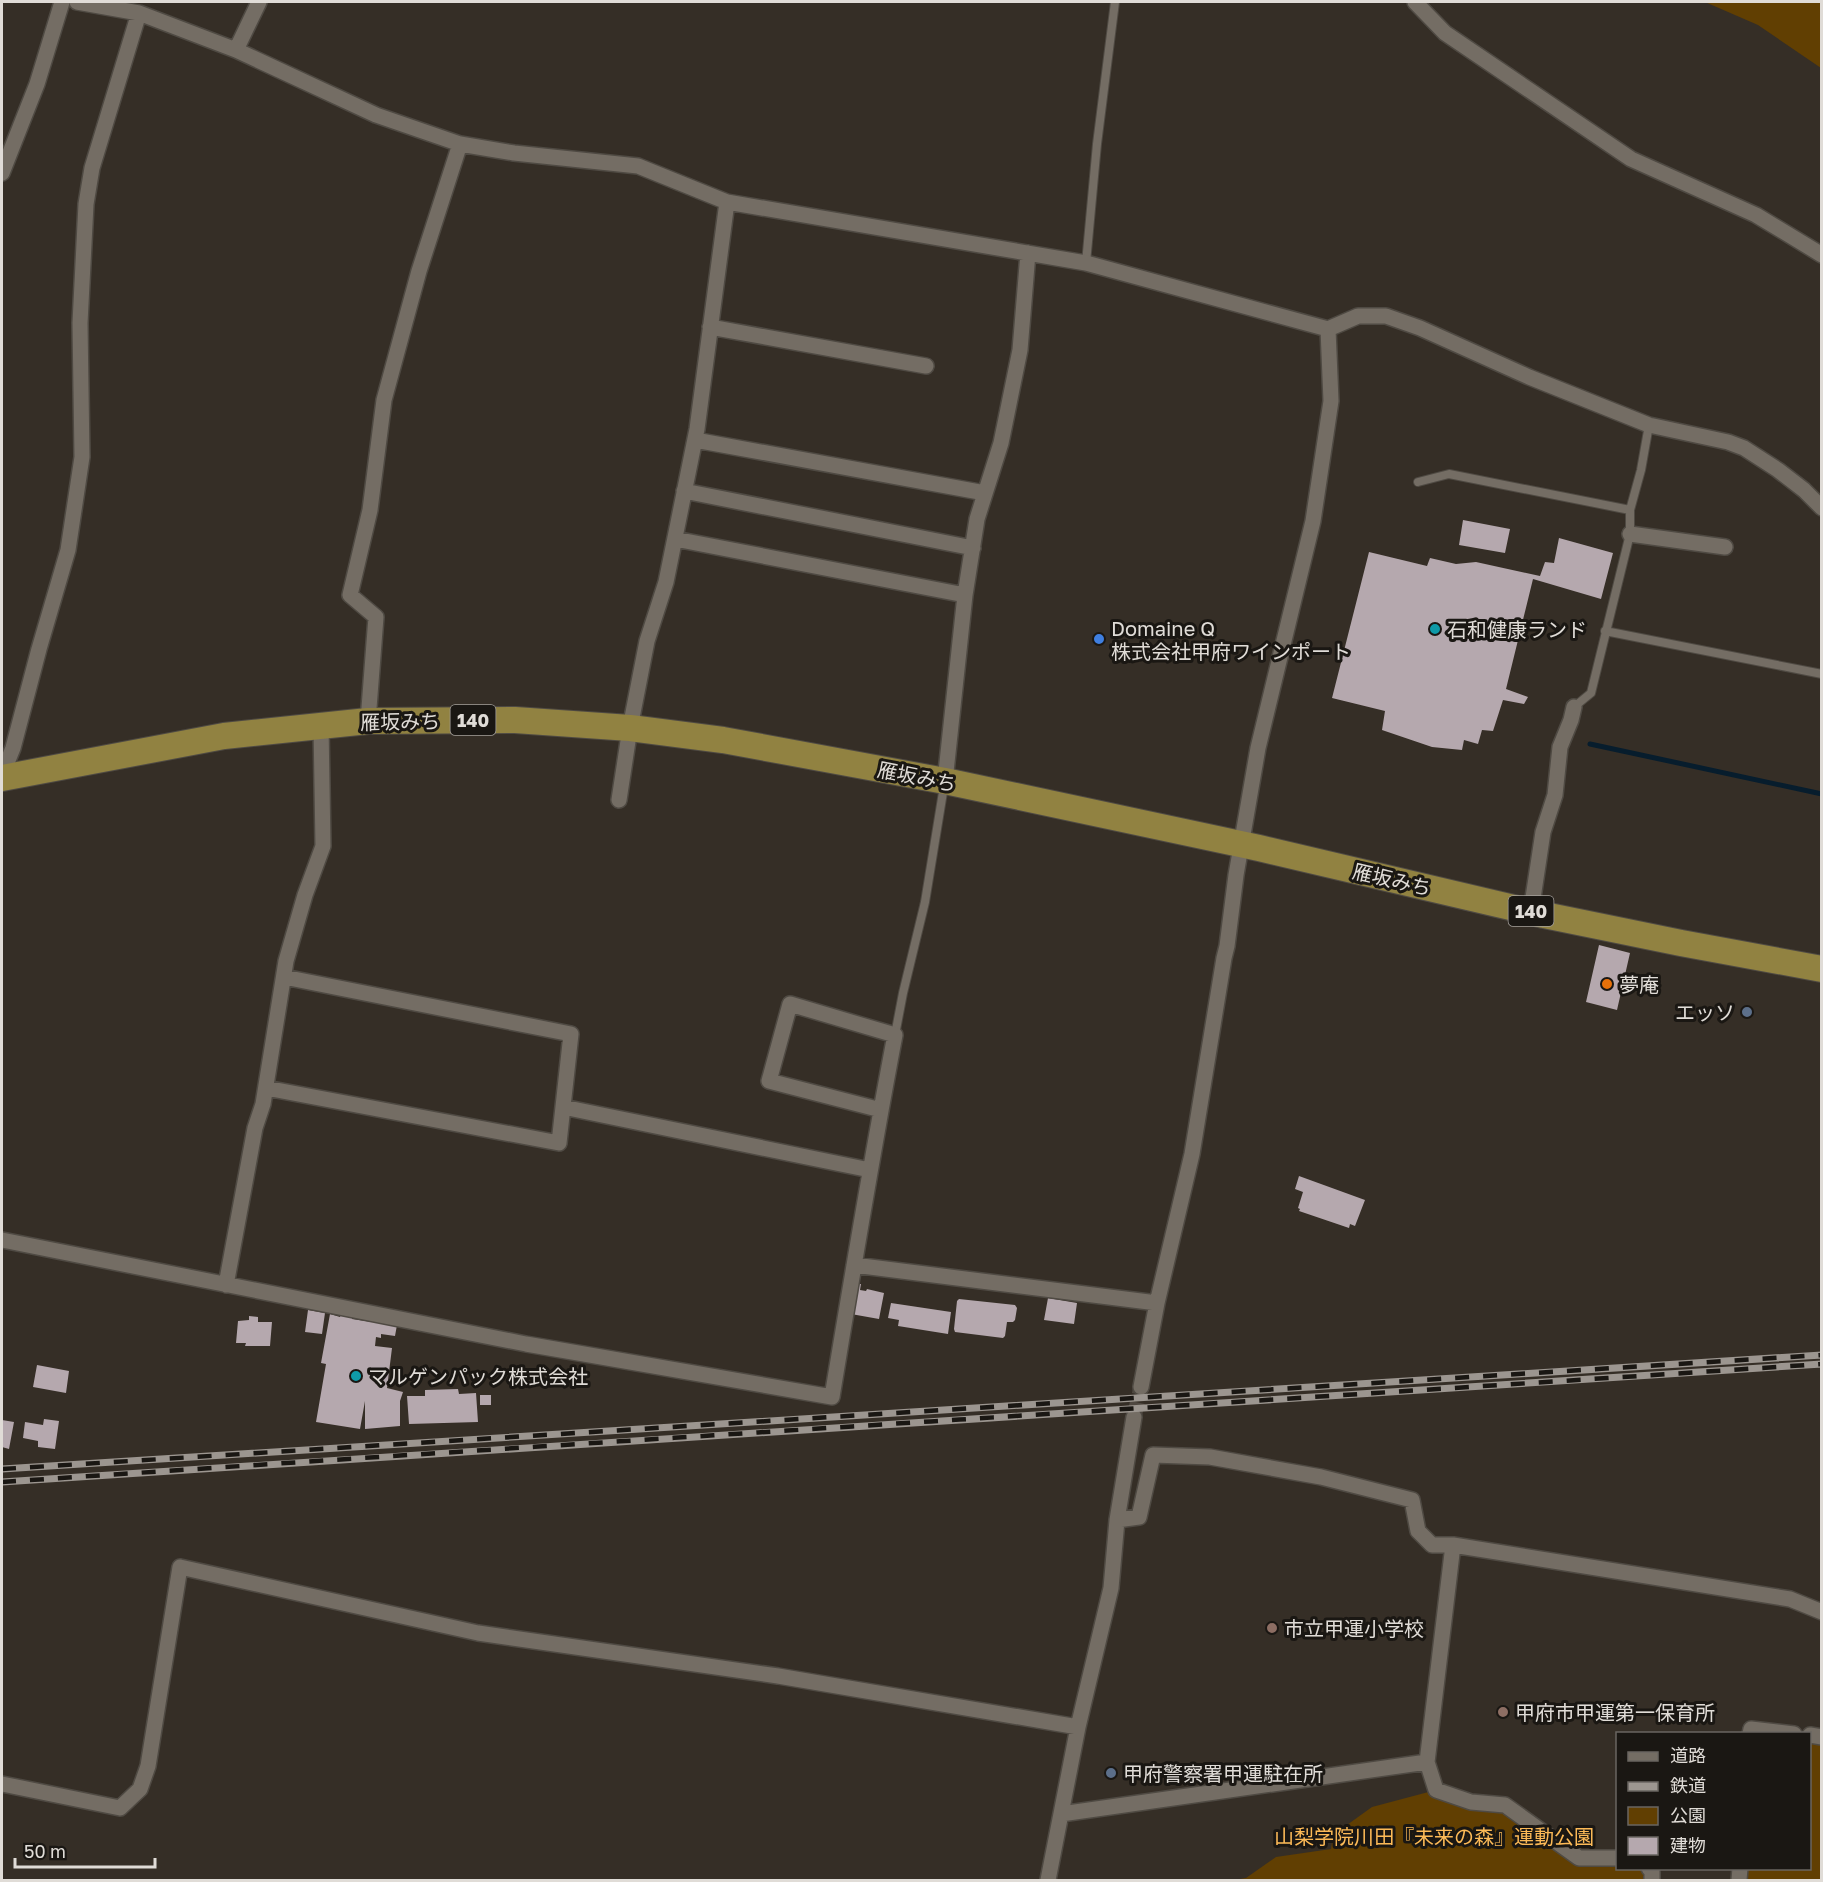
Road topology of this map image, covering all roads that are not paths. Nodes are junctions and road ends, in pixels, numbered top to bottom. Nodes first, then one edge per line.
1 (62, 2) edge
2 (77, 2) edge
3 (259, 2) edge
4 (1115, 2) edge
5 (1414, 2) edge
6 (139, 13) junction
7 (236, 50) junction
8 (460, 144) junction
9 (2, 172) edge
10 (727, 202) junction
11 (1028, 253) junction
12 (1821, 255) edge
13 (1086, 262) junction
14 (710, 327) junction
15 (1328, 329) junction
16 (926, 366) dead end
17 (1650, 425) junction
18 (694, 440) junction
19 (1418, 482) dead end
20 (684, 490) junction
21 (985, 493) junction
22 (1821, 508) edge
23 (1630, 510) junction
24 (1630, 534) junction
25 (675, 539) junction
26 (1725, 547) dead end
27 (973, 548) junction
28 (966, 595) junction
29 (1605, 631) junction
30 (1821, 674) edge
31 (1574, 707) joint
32 (368, 721) junction
33 (321, 725) junction
34 (630, 728) junction
35 (2, 776) edge
36 (945, 781) junction
37 (620, 800) dead end
38 (1242, 845) junction
39 (1531, 911) junction
40 (1821, 969) edge
41 (284, 977) junction
42 (895, 1035) junction
43 (266, 1088) junction
44 (563, 1107) junction
45 (881, 1110) junction
46 (870, 1170) junction
47 (2, 1240) edge
48 (854, 1265) junction
49 (226, 1285) junction
50 (1157, 1303) junction
51 (1140, 1387) tunnel mouth
52 (1134, 1418) tunnel mouth
53 (1117, 1520) junction
54 (1453, 1545) junction
55 (1821, 1612) edge
56 (1078, 1727) junction
57 (1750, 1732) edge
58 (1777, 1732) edge
59 (1427, 1762) junction
60 (2, 1784) edge
61 (1061, 1814) junction
62 (1616, 1858) edge
63 (1048, 1881) edge

1 - 9 street
2 - 6 street
3 - 7 street
4 - 13 lane
5 - 12 street
6 - 7 street
6 - 35 street
7 - 8 street
8 - 10 street
8 - 32 street
10 - 11 street
10 - 14 street
11 - 13 street
11 - 21 street
13 - 15 street
14 - 16 street
14 - 18 street
15 - 17 street
15 - 38 street
17 - 22 street
17 - 23 lane
18 - 20 street
18 - 21 street
19 - 23 lane
20 - 25 street
20 - 27 street
21 - 27 street
23 - 24 lane
24 - 26 street
24 - 29 lane
25 - 28 street
25 - 34 street
27 - 28 street
28 - 36 street
29 - 30 lane
29 - 31 lane
31 - 39 street
32 - 33 highway, 雁坂みち / 140
32 - 34 highway, 雁坂みち / 140
33 - 35 highway, 雁坂みち / 140
33 - 41 street
34 - 36 highway, 雁坂みち / 140
34 - 37 street
36 - 38 highway, 雁坂みち / 140
36 - 42 lane
38 - 39 highway, 雁坂みち / 140
38 - 50 street
39 - 40 highway, 雁坂みち / 140
41 - 43 street
41 - 44 street
42 - 45 street
42 - 45 street
43 - 44 street
43 - 49 street
44 - 46 street
45 - 46 street
46 - 48 street
47 - 49 street
48 - 49 street
48 - 50 street
50 - 51 street
52 - 53 street
53 - 54 street
53 - 56 street
54 - 55 street
54 - 59 street
56 - 60 street
56 - 61 street
57 - 58 street
59 - 61 street
59 - 62 street
61 - 63 street

